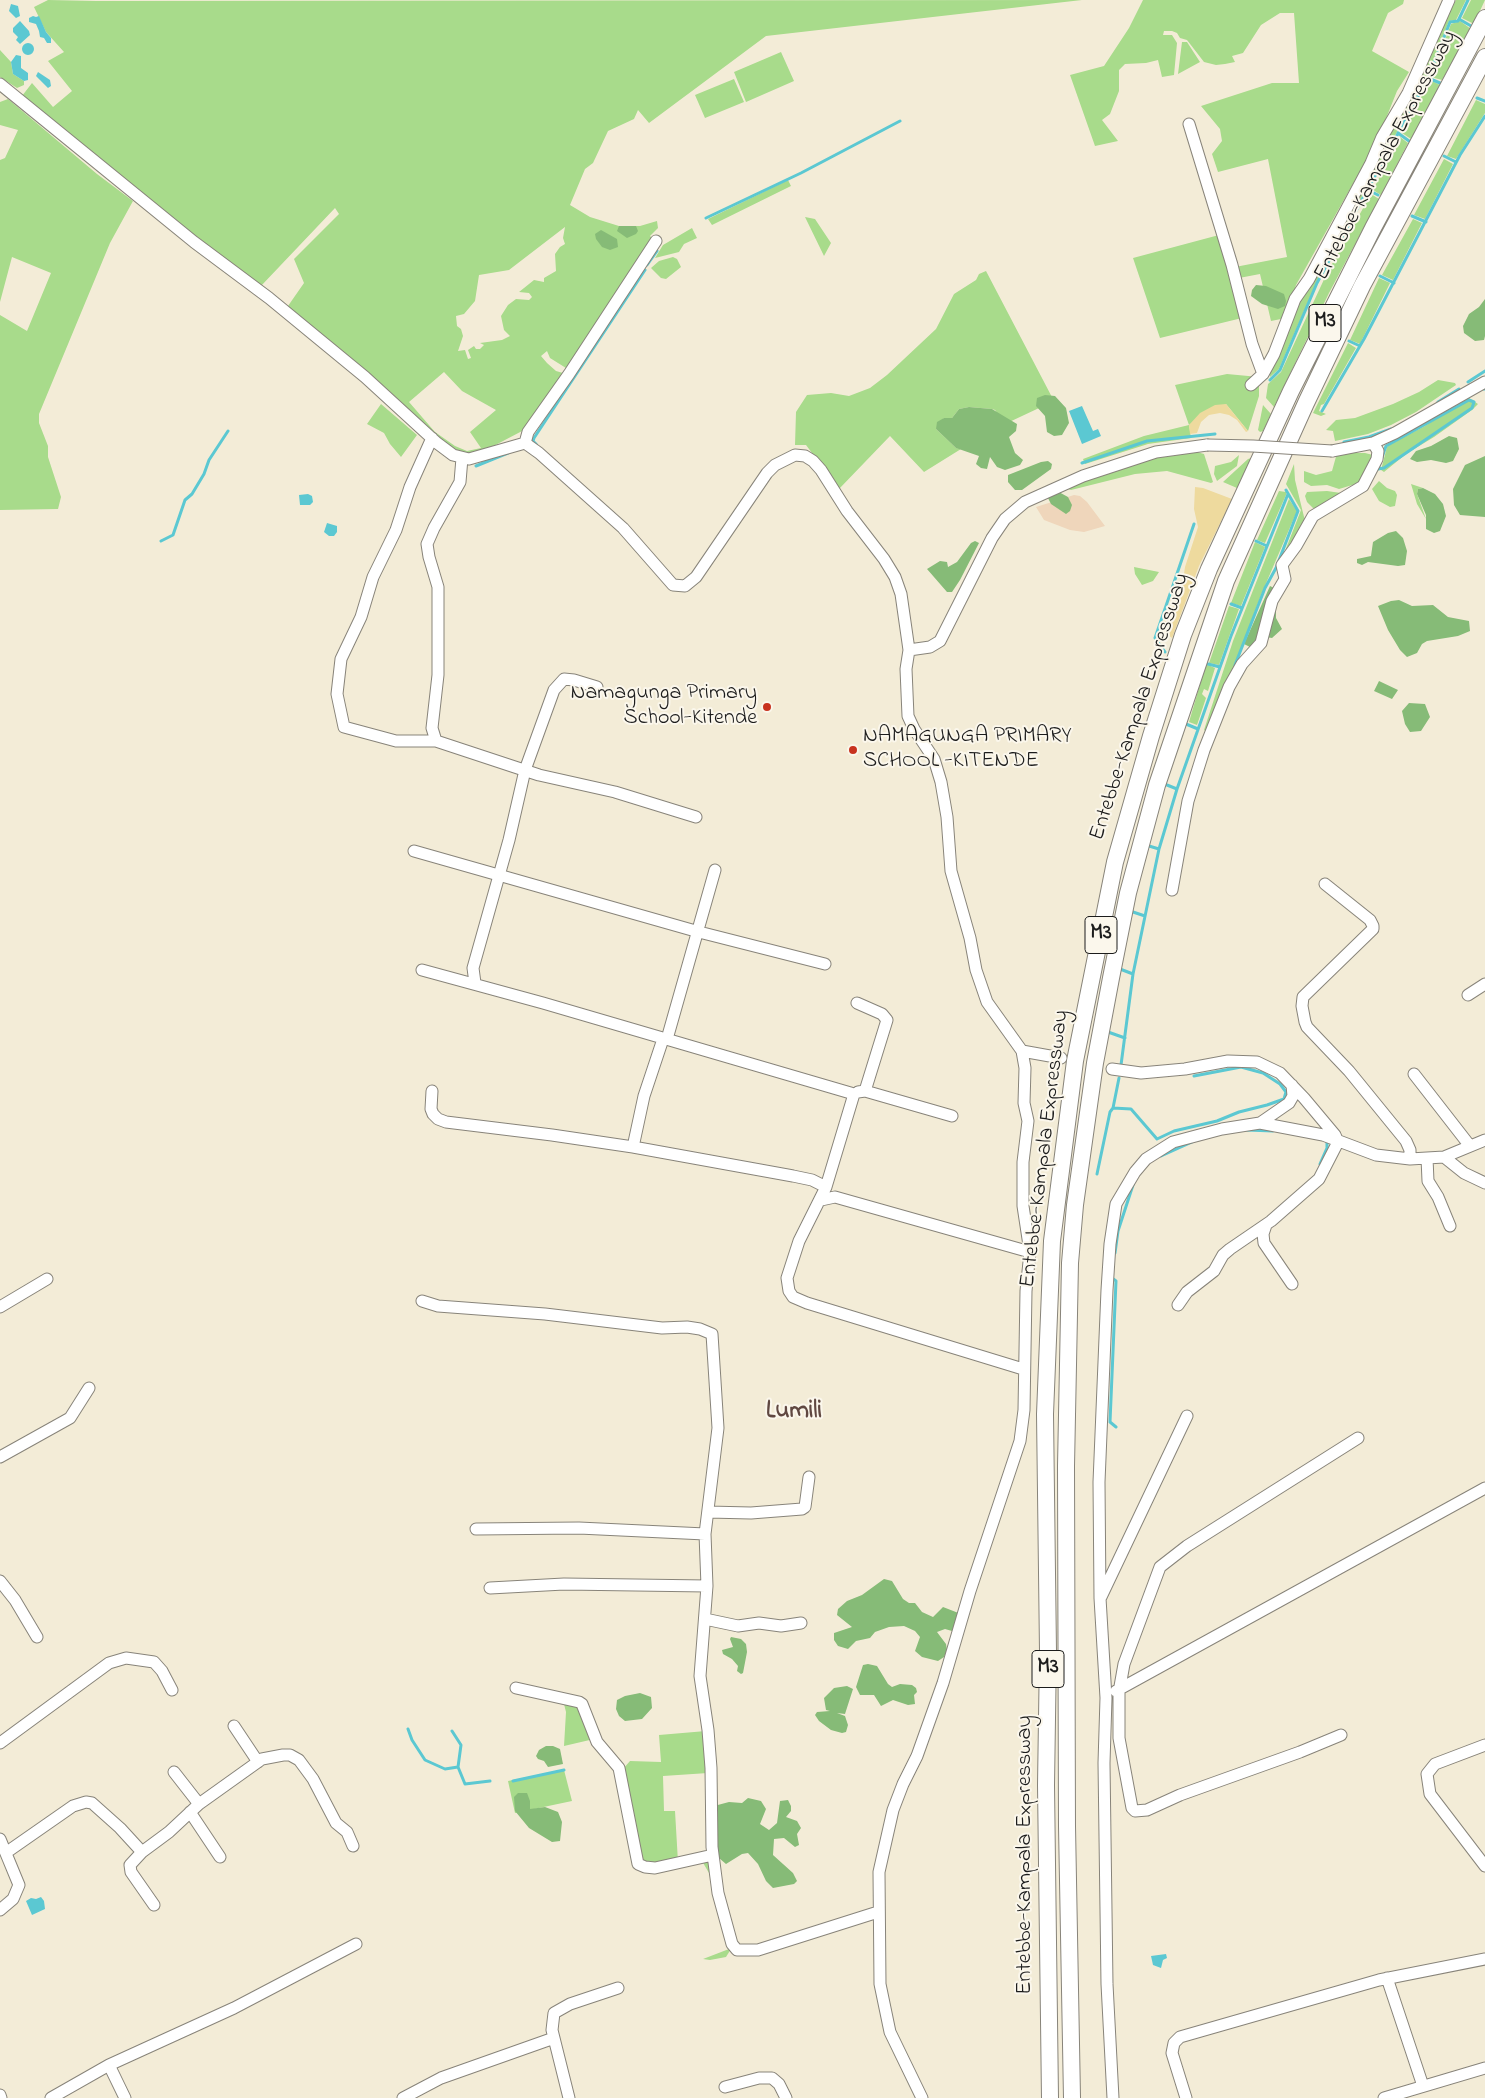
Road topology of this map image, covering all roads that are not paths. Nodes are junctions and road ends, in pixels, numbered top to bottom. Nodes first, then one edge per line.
1 (1449, 0) edge
2 (1485, 18) edge
3 (1485, 57) edge
4 (0, 84) edge
5 (1190, 124) dead end
6 (656, 241) dead end
7 (1263, 374) junction
8 (1485, 382) edge
9 (1251, 385) dead end
10 (432, 438) junction
11 (525, 443) junction
12 (1373, 443) junction
13 (462, 458) junction
14 (909, 650) junction
15 (596, 687) dead end
16 (436, 742) junction
17 (525, 770) junction
18 (696, 817) dead end
19 (414, 851) dead end
20 (715, 870) dead end
21 (500, 875) junction
22 (1325, 884) dead end
23 (1172, 890) dead end
24 (699, 932) junction
25 (825, 964) dead end
26 (422, 970) dead end
27 (475, 983) junction
28 (1485, 984) edge
29 (1468, 995) dead end
30 (857, 1004) dead end
31 (665, 1039) junction
32 (1022, 1051) junction
33 (1061, 1058) dead end
34 (1112, 1069) dead end
35 (1414, 1074) dead end
36 (1292, 1085) junction
37 (432, 1091) dead end
38 (859, 1092) junction
39 (952, 1116) dead end
40 (1260, 1123) junction
41 (1485, 1140) edge
42 (1338, 1142) junction
43 (1470, 1146) junction
44 (633, 1148) junction
45 (1444, 1157) junction
46 (1427, 1158) junction
47 (1410, 1159) junction
48 (1485, 1183) edge
49 (826, 1187) junction
50 (821, 1200) junction
51 (1266, 1225) junction
52 (1450, 1226) dead end
53 (1030, 1252) junction
54 (47, 1279) dead end
55 (1292, 1284) dead end
56 (422, 1301) dead end
57 (1178, 1305) dead end
58 (0, 1307) edge
59 (1023, 1369) junction
60 (89, 1388) dead end
61 (1187, 1416) dead end
62 (1358, 1438) dead end
63 (0, 1456) edge
64 (809, 1477) dead end
65 (1485, 1488) edge
66 (708, 1512) junction
67 (476, 1529) dead end
68 (705, 1534) junction
69 (0, 1581) edge
70 (707, 1586) junction
71 (490, 1588) dead end
72 (1100, 1598) junction
73 (705, 1619) junction
74 (802, 1623) dead end
75 (37, 1637) dead end
76 (516, 1688) dead end
77 (1120, 1688) junction
78 (172, 1690) dead end
79 (1106, 1698) junction
80 (234, 1726) dead end
81 (1341, 1735) dead end
82 (0, 1743) edge
83 (1485, 1745) edge
84 (258, 1762) junction
85 (174, 1772) dead end
86 (199, 1804) junction
87 (190, 1812) junction
88 (0, 1839) edge
89 (353, 1846) dead end
90 (7, 1852) junction
91 (142, 1852) junction
92 (713, 1855) junction
93 (220, 1857) dead end
94 (1485, 1866) edge
95 (154, 1905) dead end
96 (0, 1910) edge
97 (878, 1912) junction
98 (356, 1944) dead end
99 (1485, 1959) edge
100 (1387, 1978) junction
101 (618, 1988) dead end
102 (554, 2038) junction
103 (109, 2065) junction
104 (1485, 2068) edge
105 (1423, 2086) junction
106 (725, 2088) dead end
107 (51, 2098) edge
108 (125, 2098) edge
109 (403, 2098) edge
110 (568, 2098) edge
111 (786, 2098) edge
112 (922, 2098) edge
113 (1050, 2098) edge
114 (1072, 2098) edge
115 (1113, 2098) edge
116 (1186, 2098) edge
117 (1384, 2098) edge

1 - 7 street
2 - 113 highway, Entebbe-Kampala Expressway / M3
3 - 114 highway, Entebbe-Kampala Expressway / M3
4 - 10 street
5 - 7 street
6 - 11 street
7 - 9 street
8 - 12 street
10 - 13 street
10 - 16 street
11 - 13 street
11 - 14 street
12 - 14 street, bridge
12 - 23 street
13 - 16 street
14 - 32 street
15 - 17 street
16 - 17 street
17 - 18 street
17 - 21 street
19 - 21 street
20 - 24 street
21 - 24 street
21 - 27 street
22 - 47 street
24 - 25 street
24 - 31 street
26 - 27 street
27 - 31 street
28 - 29 street
30 - 38 street
31 - 38 street
31 - 44 street
32 - 33 street
32 - 53 street
34 - 36 street
35 - 43 street
36 - 40 street
36 - 42 street
37 - 44 street
38 - 39 street
38 - 49 street
40 - 42 street
40 - 72 street
41 - 43 street
42 - 47 street
42 - 51 street
43 - 45 street
44 - 49 street
45 - 46 street
45 - 48 street
46 - 47 street
46 - 52 street
49 - 50 street
50 - 53 street
50 - 59 street
51 - 55 street
51 - 57 street
53 - 59 street
54 - 58 street
56 - 66 street
59 - 97 street
60 - 63 street
61 - 72 street
62 - 77 street
64 - 66 street
65 - 77 street
66 - 68 street
67 - 68 street
68 - 70 street
69 - 75 street
70 - 71 street
70 - 73 street
72 - 79 street
73 - 74 street
73 - 92 street
76 - 92 street
77 - 79 street
77 - 81 street
78 - 82 street
79 - 115 street
80 - 84 street
83 - 94 street
84 - 86 street
84 - 89 street
85 - 86 street
86 - 87 street
87 - 91 street
87 - 93 street
88 - 90 street
90 - 91 street
90 - 96 street
91 - 95 street
92 - 97 street
97 - 112 street
98 - 103 street
99 - 100 street
100 - 105 street
100 - 116 street
101 - 102 street
102 - 109 street
102 - 110 street
103 - 107 street
103 - 108 street
104 - 105 street
105 - 117 street
106 - 111 street

